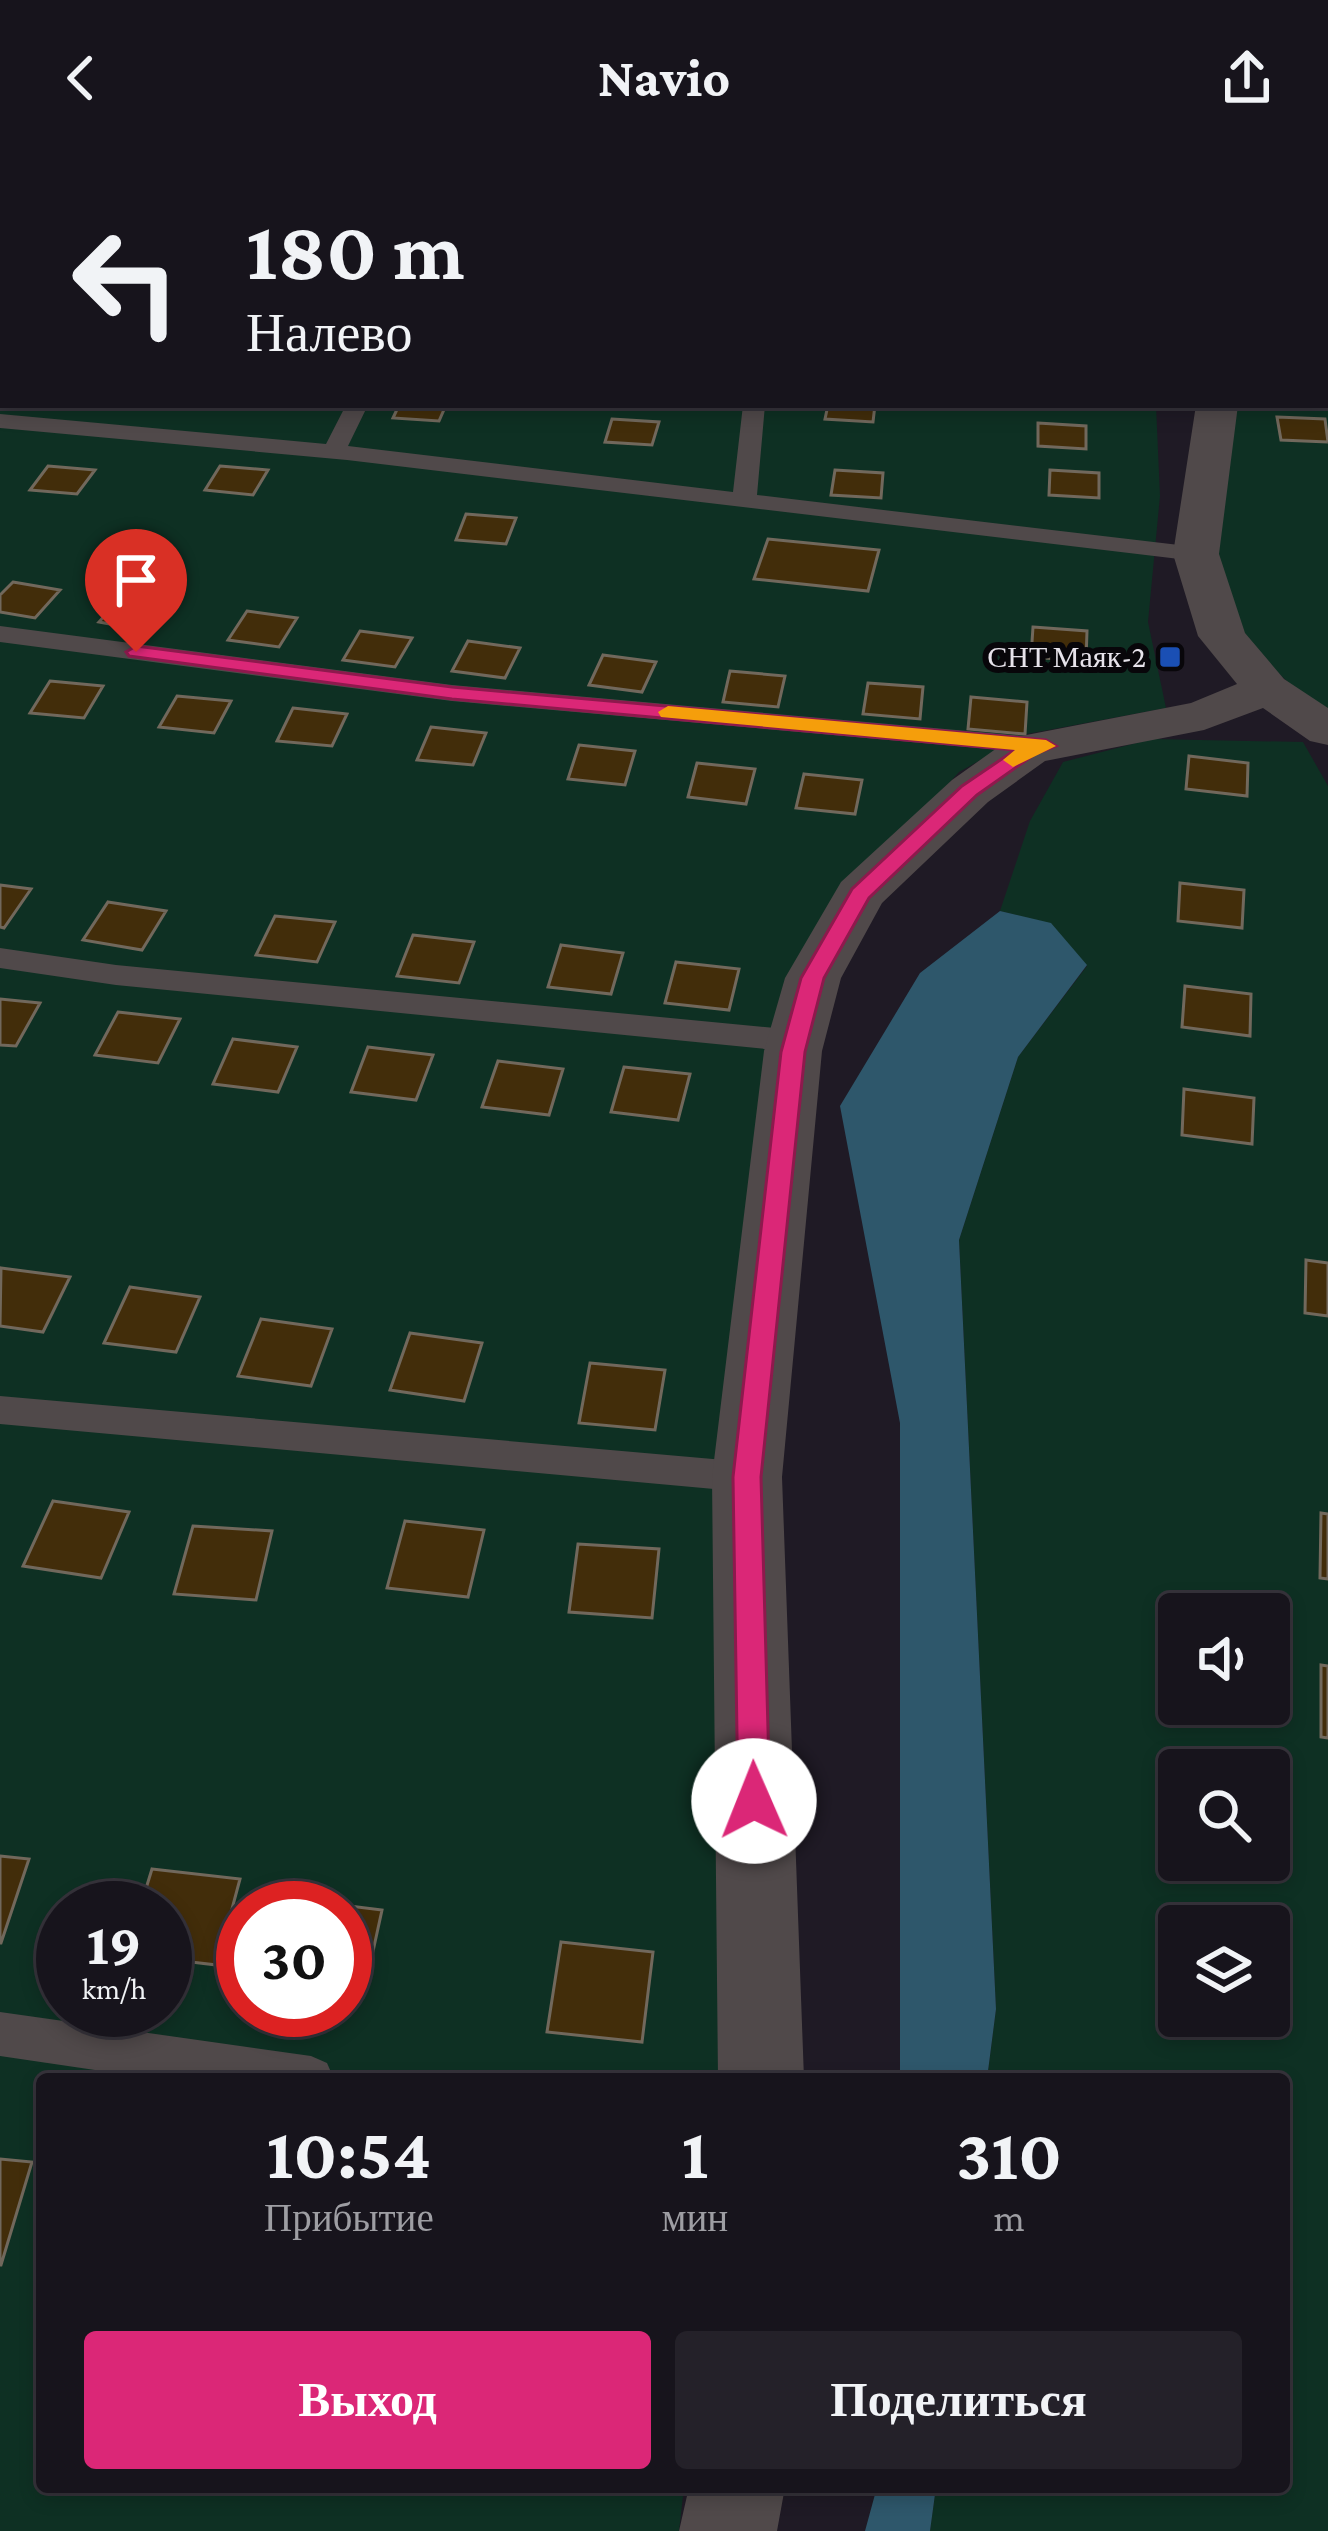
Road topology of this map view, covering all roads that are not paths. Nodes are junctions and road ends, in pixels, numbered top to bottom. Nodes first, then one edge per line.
1 (356, 408) edge
2 (754, 408) edge
3 (1217, 408) edge
4 (0, 422) edge
5 (334, 452) junction
6 (744, 500) junction
7 (1196, 554) junction
8 (0, 634) edge
9 (1311, 715) edge
10 (1046, 746) junction
11 (0, 958) edge
12 (796, 1041) junction
13 (0, 1410) edge
14 (747, 1477) junction
15 (0, 2034) edge
16 (270, 2073) edge
17 (760, 2073) edge
18 (736, 2493) edge
19 (728, 2531) edge

1 - 5 lane
2 - 6 lane
3 - 7 street
4 - 5 lane
5 - 6 lane
6 - 7 lane
7 - 9 street
8 - 10 lane
9 - 10 street
10 - 12 street
11 - 12 lane
12 - 14 street
13 - 14 lane
14 - 17 street
15 - 16 lane
18 - 19 street

